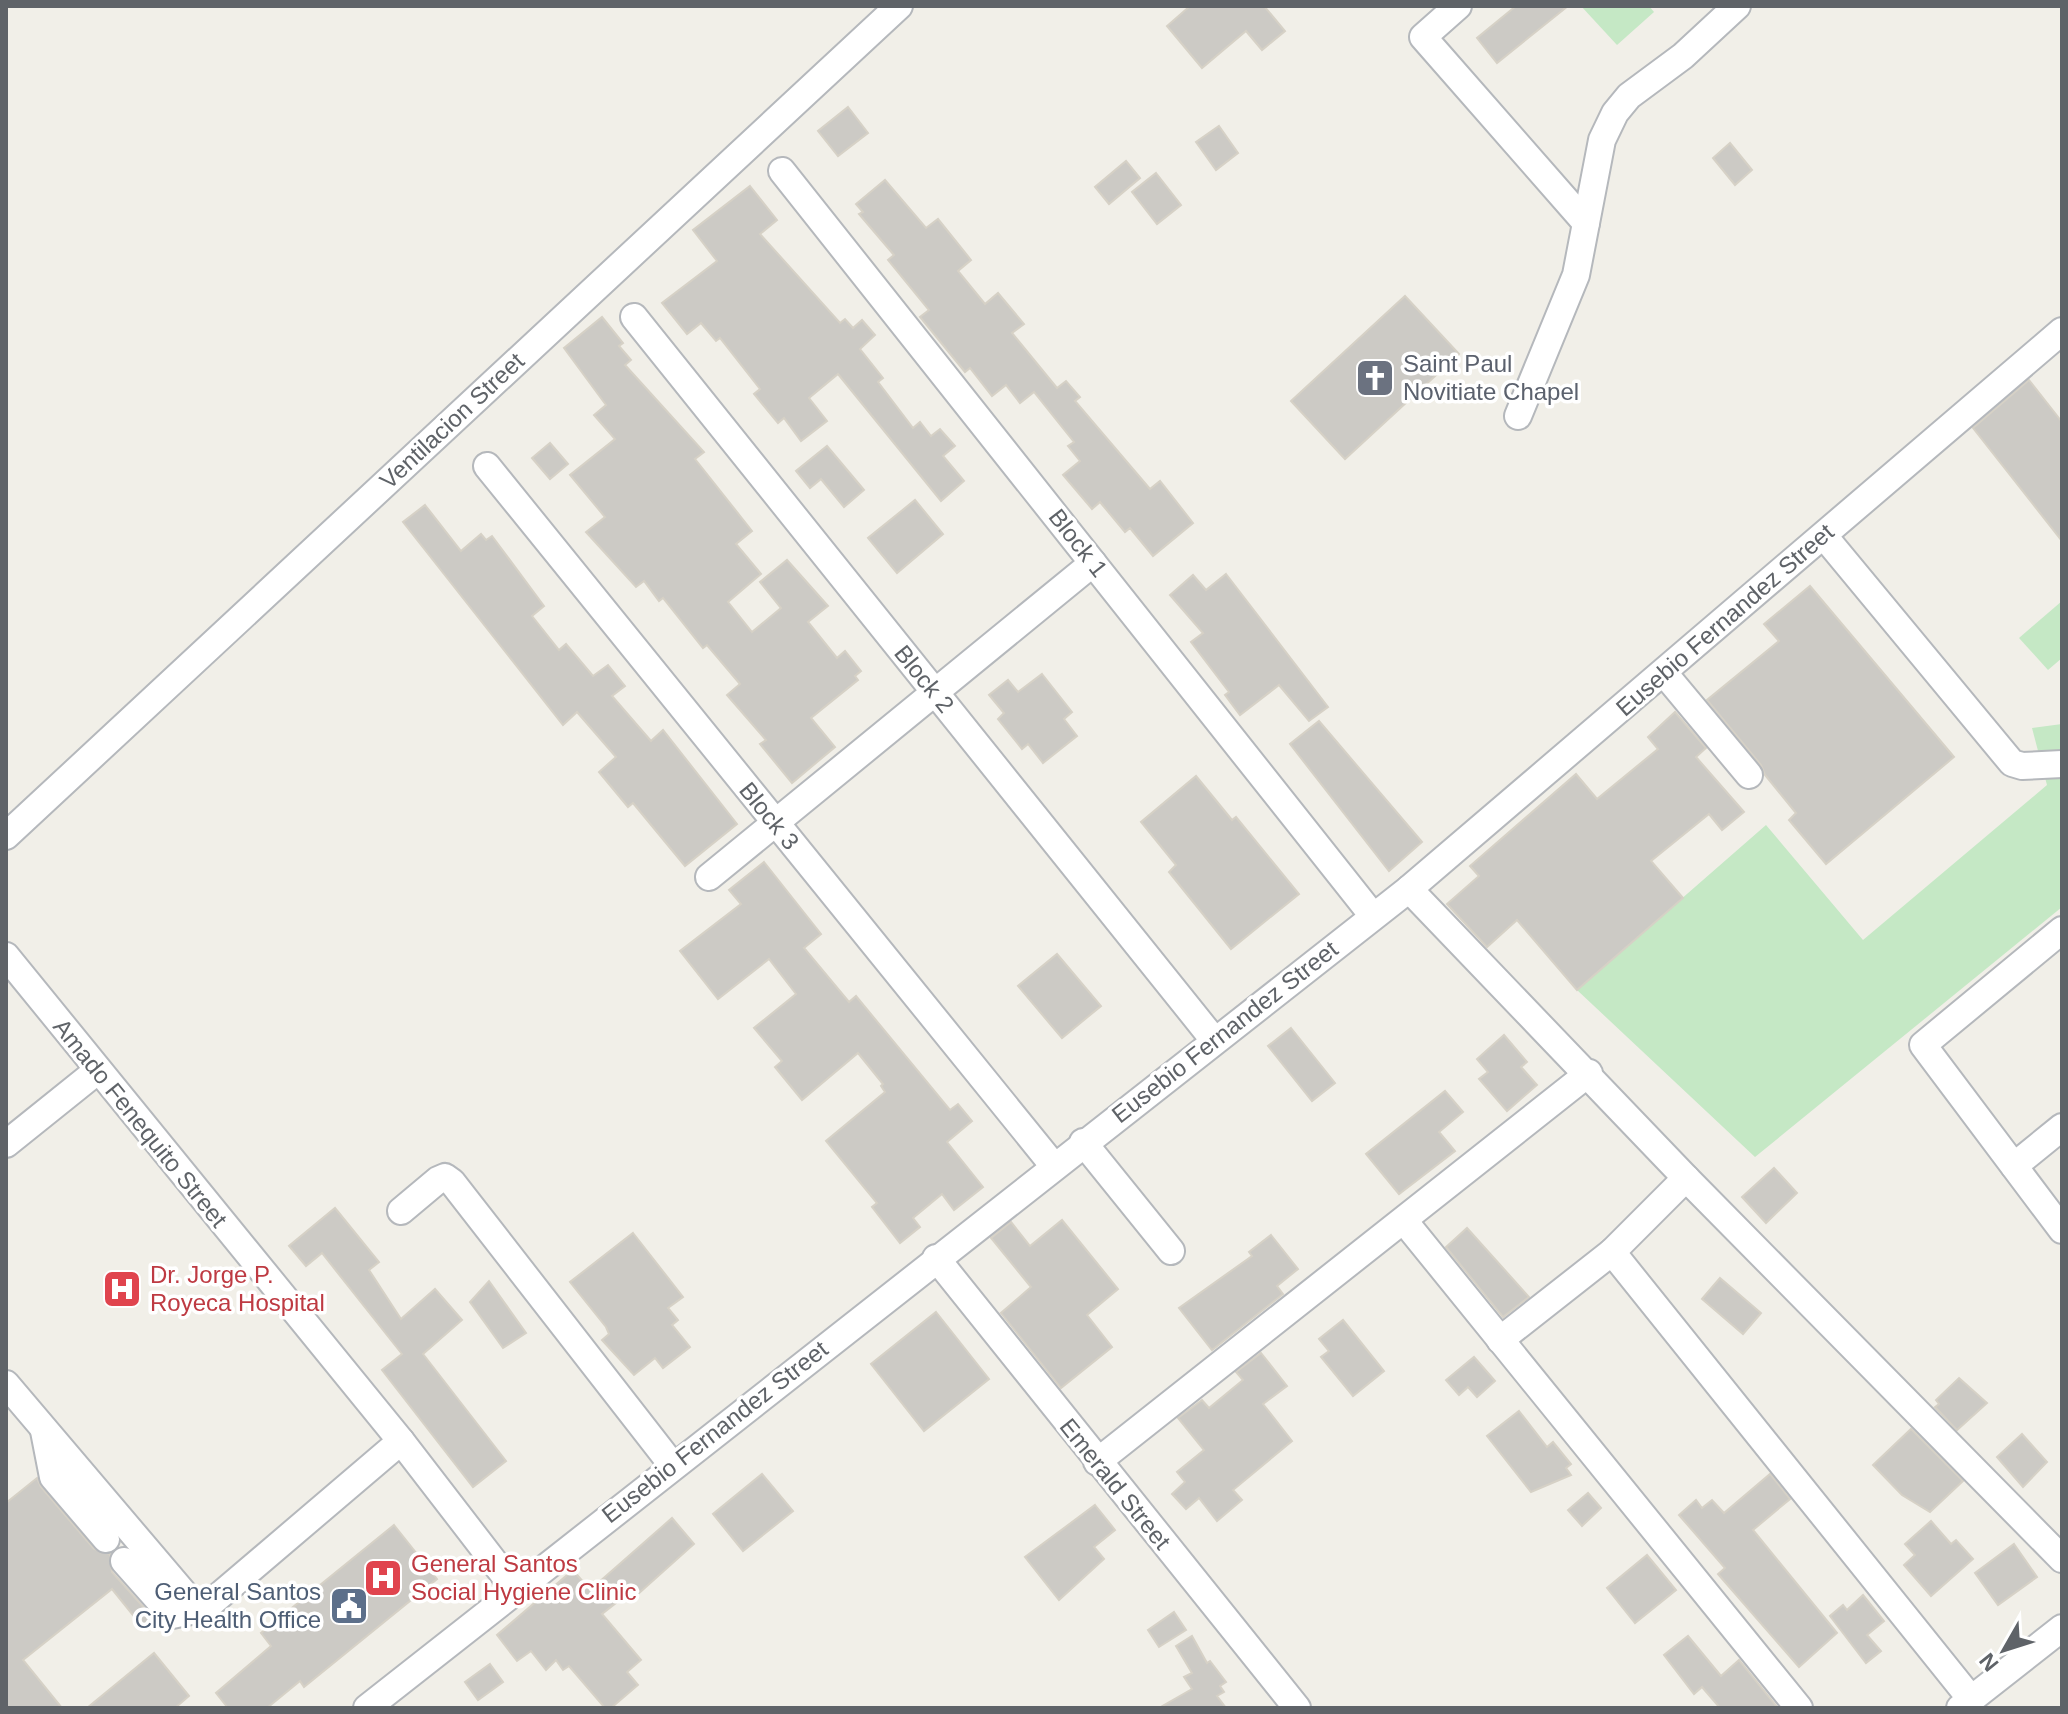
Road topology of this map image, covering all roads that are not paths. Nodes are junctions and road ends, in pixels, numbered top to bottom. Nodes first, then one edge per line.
1 (899, 6) edge
2 (1458, 6) edge
3 (1737, 6) edge
4 (782, 171) dead end
5 (1586, 223) junction
6 (634, 317) dead end
7 (2062, 331) edge
8 (1518, 416) dead end
9 (487, 466) dead end
10 (1824, 536) junction
11 (1093, 563) junction
12 (1664, 673) junction
13 (935, 692) junction
14 (2062, 764) edge
15 (1749, 775) dead end
16 (775, 823) junction
17 (6, 836) edge
18 (709, 877) dead end
19 (1409, 889) junction
20 (1373, 916) junction
21 (2062, 930) edge
22 (6, 956) edge
23 (1214, 1040) junction
24 (97, 1071) junction
25 (1589, 1073) junction
26 (2062, 1127) edge
27 (1083, 1142) junction
28 (6, 1144) edge
29 (1053, 1165) junction
30 (2014, 1166) junction
31 (1686, 1178) junction
32 (401, 1211) dead end
33 (1405, 1222) junction
34 (2062, 1230) edge
35 (1171, 1251) dead end
36 (1612, 1252) junction
37 (936, 1258) junction
38 (1500, 1340) junction
39 (6, 1384) edge
40 (43, 1428) junction
41 (401, 1441) junction
42 (1097, 1462) junction
43 (673, 1466) junction
44 (106, 1539) dead end
45 (2062, 1559) edge
46 (124, 1561) dead end
47 (515, 1589) junction
48 (198, 1610) junction
49 (2062, 1628) edge
50 (1966, 1704) edge
51 (367, 1708) edge
52 (1297, 1708) edge
53 (1799, 1708) edge

1 - 17 street, Ventilacion Street
2 - 5 street
3 - 5 street
4 - 11 street, Block 1
5 - 8 street
6 - 13 street, Block 2
7 - 10 street, Eusebio Fernandez Street
9 - 16 street, Block 3
10 - 12 street, Eusebio Fernandez Street
10 - 14 street
11 - 13 street
11 - 20 street, Block 1
12 - 15 street
12 - 19 street, Eusebio Fernandez Street
13 - 16 street
13 - 23 street, Block 2
16 - 18 street
16 - 29 street, Block 3
19 - 20 street, Eusebio Fernandez Street
19 - 25 street
20 - 23 street, Eusebio Fernandez Street
21 - 30 street
22 - 24 street, Amado Fenequito Street
23 - 27 street, Eusebio Fernandez Street
24 - 28 street
24 - 41 street, Amado Fenequito Street
25 - 31 street
25 - 33 street
26 - 30 street
27 - 29 street, Eusebio Fernandez Street
27 - 35 street
29 - 37 street, Eusebio Fernandez Street
30 - 34 street
31 - 36 street
31 - 45 street
32 - 43 street
33 - 38 street
33 - 42 street
36 - 38 street
36 - 50 street
37 - 42 street, Emerald Street
37 - 43 street, Eusebio Fernandez Street
38 - 53 street
39 - 40 street
40 - 44 street
40 - 48 street
41 - 47 street, Amado Fenequito Street
41 - 48 street
42 - 52 street, Emerald Street
43 - 47 street, Eusebio Fernandez Street
46 - 48 street
47 - 51 street, Eusebio Fernandez Street
49 - 50 street

